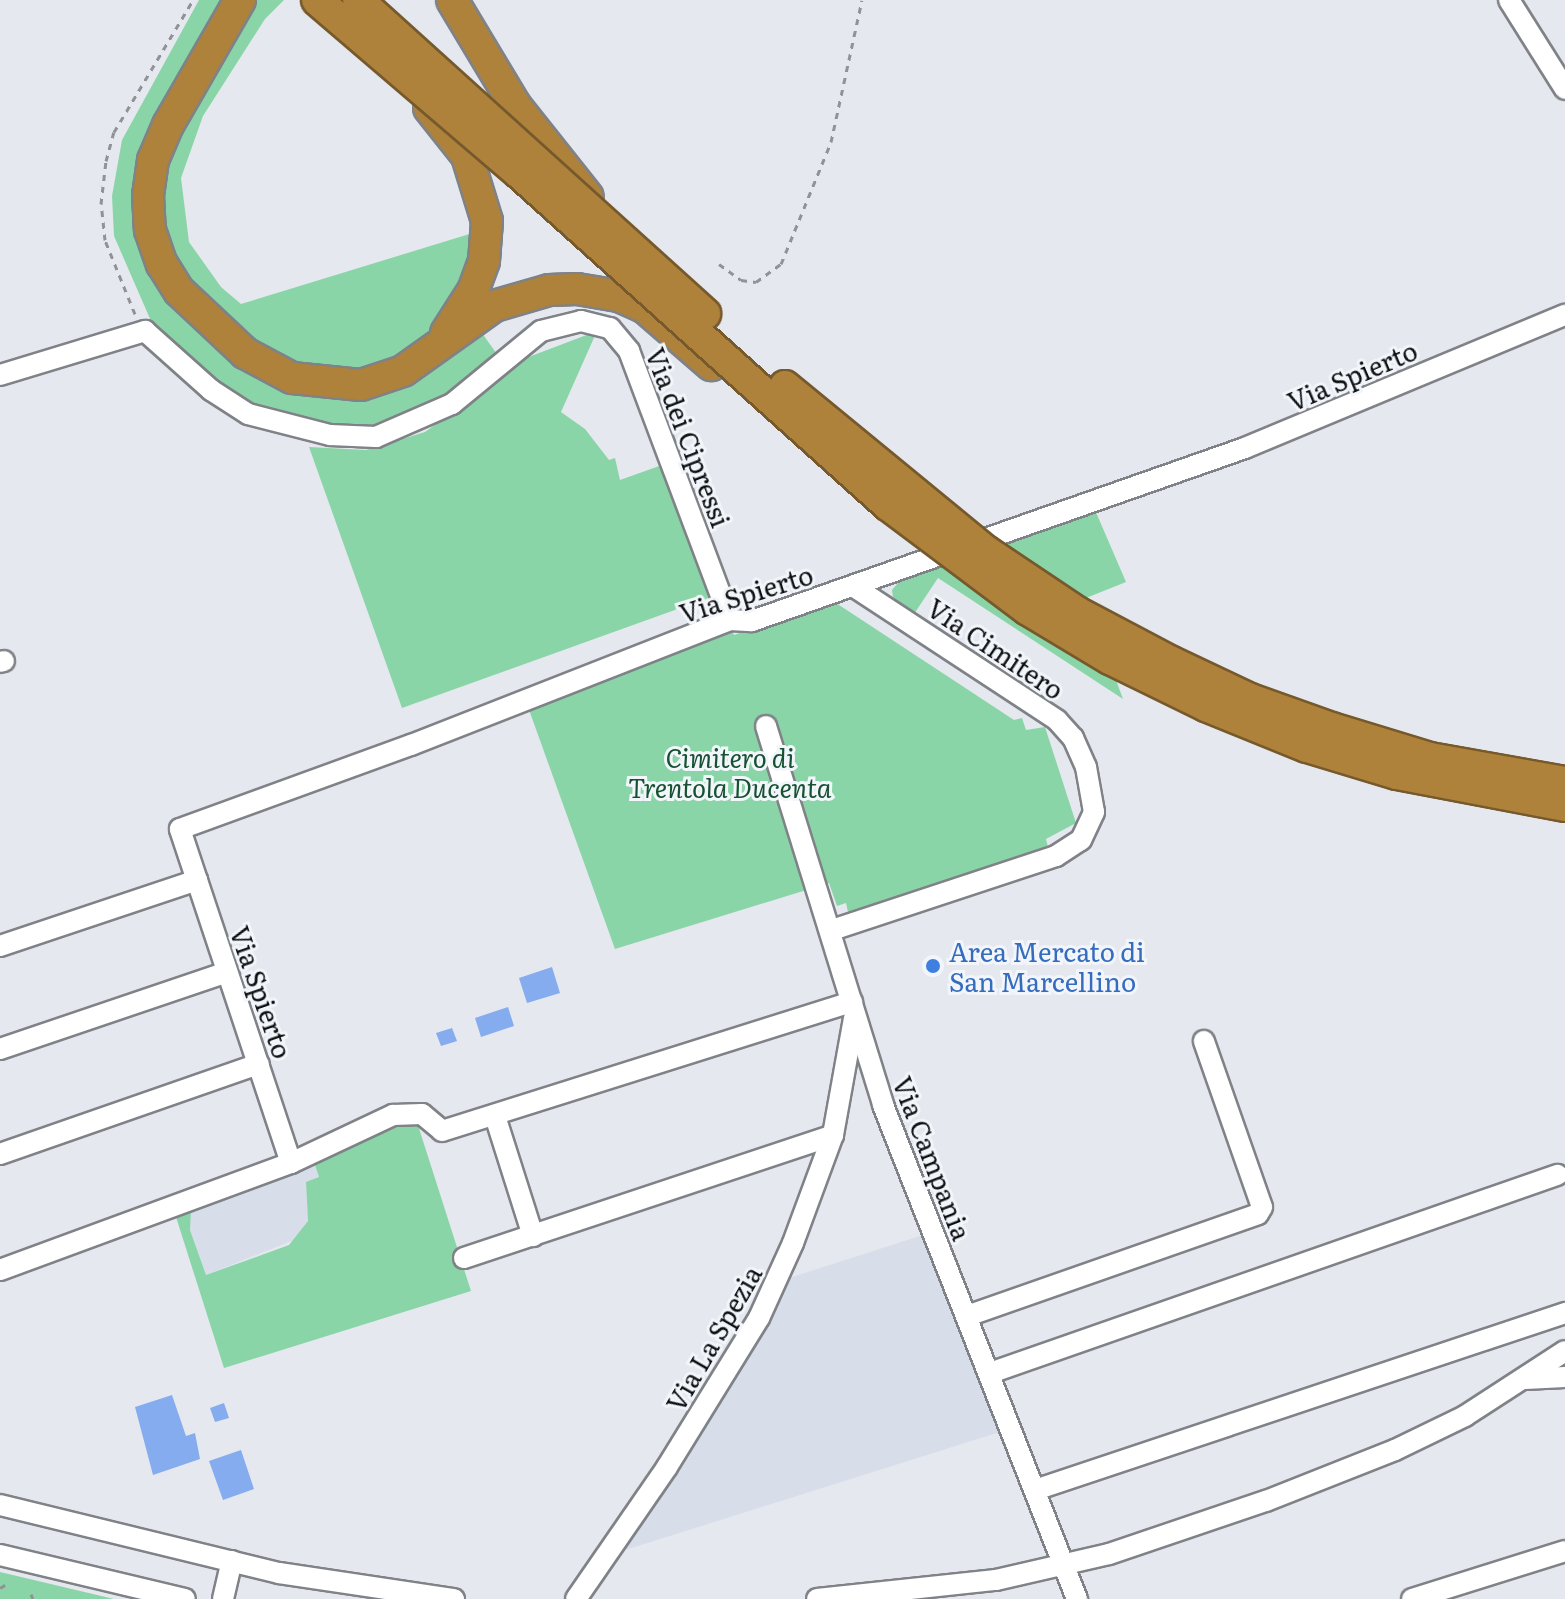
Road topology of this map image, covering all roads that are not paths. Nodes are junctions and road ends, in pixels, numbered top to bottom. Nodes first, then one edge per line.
1 (240, 0) edge
2 (308, 0) edge
3 (317, 0) edge
4 (358, 0) edge
5 (452, 0) edge
6 (1509, 0) edge
7 (1565, 89) edge
8 (607, 220) junction
9 (479, 301) junction
10 (1565, 315) edge
11 (0, 375) edge
12 (888, 505) junction
13 (853, 586) junction
14 (730, 620) junction
15 (766, 726) dead end
16 (1565, 782) edge
17 (1565, 806) edge
18 (197, 880) junction
19 (832, 930) junction
20 (0, 946) edge
21 (227, 972) junction
22 (854, 1008) junction
23 (1204, 1041) dead end
24 (0, 1049) edge
25 (259, 1064) junction
26 (871, 1064) junction
27 (844, 1078) junction
28 (495, 1116) junction
29 (833, 1135) junction
30 (0, 1154) edge
31 (291, 1163) junction
32 (1557, 1175) dead end
33 (533, 1236) junction
34 (464, 1258) dead end
35 (0, 1270) edge
36 (1565, 1313) edge
37 (967, 1316) junction
38 (1565, 1351) edge
39 (990, 1373) junction
40 (1565, 1377) edge
41 (1521, 1380) junction
42 (1035, 1490) junction
43 (0, 1505) edge
44 (1565, 1551) edge
45 (0, 1555) edge
46 (232, 1561) junction
47 (1065, 1566) junction
48 (185, 1599) edge
49 (223, 1599) edge
50 (454, 1599) edge
51 (576, 1599) edge
52 (817, 1599) edge
53 (1077, 1599) edge
54 (1412, 1599) edge

1 - 9 highway
2 - 9 highway
3 - 12 highway, bridge
4 - 8 highway, bridge
5 - 8 highway
6 - 7 street
8 - 16 highway, bridge
9 - 12 highway, bridge
10 - 13 street, Via Spierto
11 - 14 street, Via dei Cipressi
12 - 17 highway, bridge
13 - 14 street, Via Spierto
13 - 19 street, Via Cimitero
14 - 18 street, Via Spierto
15 - 19 street, Via Campania
18 - 20 street
18 - 21 street, Via Spierto
19 - 22 street, Via Campania
21 - 24 street
21 - 25 street, Via Spierto
22 - 26 street, Via Campania
22 - 27 street, Via La Spezia
22 - 28 street
23 - 37 street
25 - 30 street
25 - 31 street, Via Spierto
26 - 27 street
26 - 37 street, Via Campania
27 - 29 street, Via La Spezia
28 - 31 street
28 - 33 street
29 - 33 street
29 - 51 street, Via La Spezia
31 - 35 street
32 - 39 street
33 - 34 street
36 - 42 street
37 - 39 street, Via Campania
38 - 41 street
39 - 42 street, Via Campania
40 - 41 street
41 - 47 street
42 - 47 street, Via Campania
43 - 46 street
44 - 54 street
45 - 48 street
46 - 49 street
46 - 50 street
47 - 52 street
47 - 53 street, Via Campania

